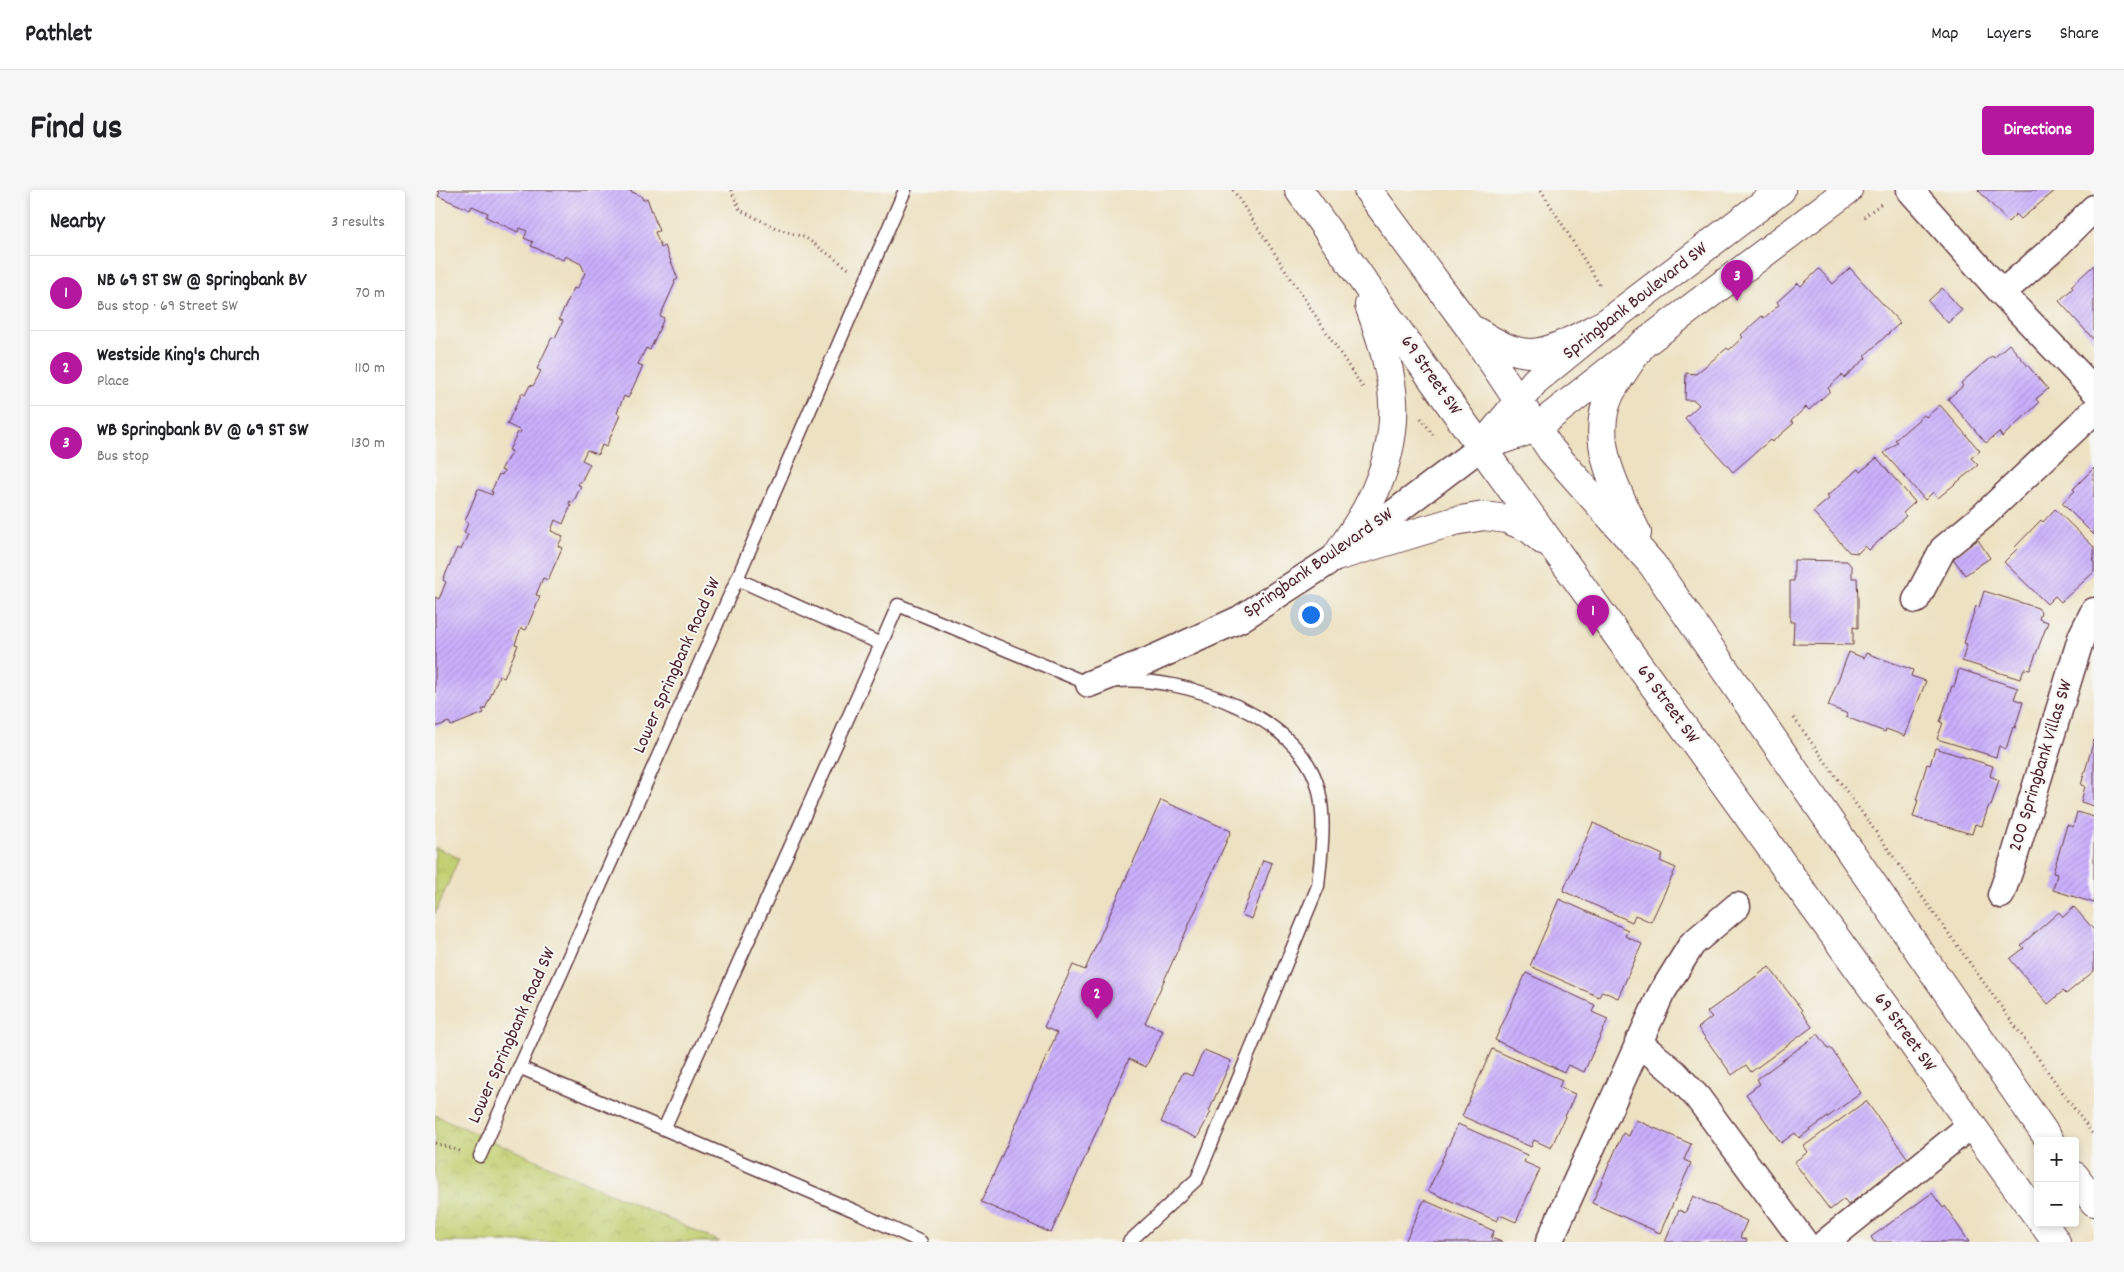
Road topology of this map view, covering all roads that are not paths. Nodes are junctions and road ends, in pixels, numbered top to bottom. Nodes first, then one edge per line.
1 (905, 190) edge
2 (1299, 190) edge
3 (1368, 190) edge
4 (1781, 190) edge
5 (1848, 190) edge
6 (1910, 190) edge
7 (2094, 208) edge
8 (1357, 270) junction
9 (2002, 292) junction
10 (1606, 323) junction
11 (1469, 327) junction
12 (1642, 345) junction
13 (2094, 390) edge
14 (1518, 400) junction
15 (2094, 411) edge
16 (1536, 428) junction
17 (1481, 447) junction
18 (1557, 552) junction
19 (1336, 557) junction
20 (1652, 564) junction
21 (737, 579) junction
22 (1916, 600) dead end
23 (2094, 611) edge
24 (881, 644) junction
25 (1089, 684) junction
26 (2001, 895) dead end
27 (1737, 906) dead end
28 (1638, 1042) junction
29 (519, 1067) junction
30 (1971, 1125) junction
31 (664, 1129) junction
32 (2048, 1137) edge
33 (480, 1156) dead end
34 (2079, 1181) edge
35 (2094, 1202) edge
36 (2034, 1211) edge
37 (2046, 1227) edge
38 (921, 1242) edge
39 (1129, 1242) edge
40 (1549, 1242) edge
41 (1805, 1242) edge
42 (1826, 1242) edge
43 (2056, 1242) edge

1 - 21 lane, Lower Springbank Road SW
2 - 8 main road, 69 Street SW
3 - 11 main road
4 - 10 main road, Springbank Boulevard SW
5 - 12 main road, Springbank Boulevard SW
6 - 9 street
7 - 9 street
8 - 17 main road, 69 Street SW
8 - 19 main road
9 - 13 street
10 - 11 main road
10 - 14 main road, Springbank Boulevard SW
11 - 14 main road
12 - 16 main road, Springbank Boulevard SW
12 - 20 main road
14 - 16 main road
14 - 17 main road, Springbank Boulevard SW
15 - 22 street
16 - 17 main road, Springbank Boulevard SW
16 - 20 main road
17 - 18 main road, 69 Street SW
17 - 19 street, Springbank Boulevard SW
18 - 19 main road
18 - 30 main road, 69 Street SW
19 - 25 street, Springbank Boulevard SW
20 - 32 main road
21 - 24 lane
21 - 29 lane, Lower Springbank Road SW
23 - 26 street, 200 Springbank Villas SW
24 - 25 lane
24 - 31 lane
25 - 39 lane
27 - 28 street
28 - 40 street
28 - 41 street
29 - 31 lane
29 - 33 lane, Lower Springbank Road SW
30 - 36 main road, 69 Street SW
30 - 42 street
31 - 38 lane
34 - 35 main road
37 - 43 main road

